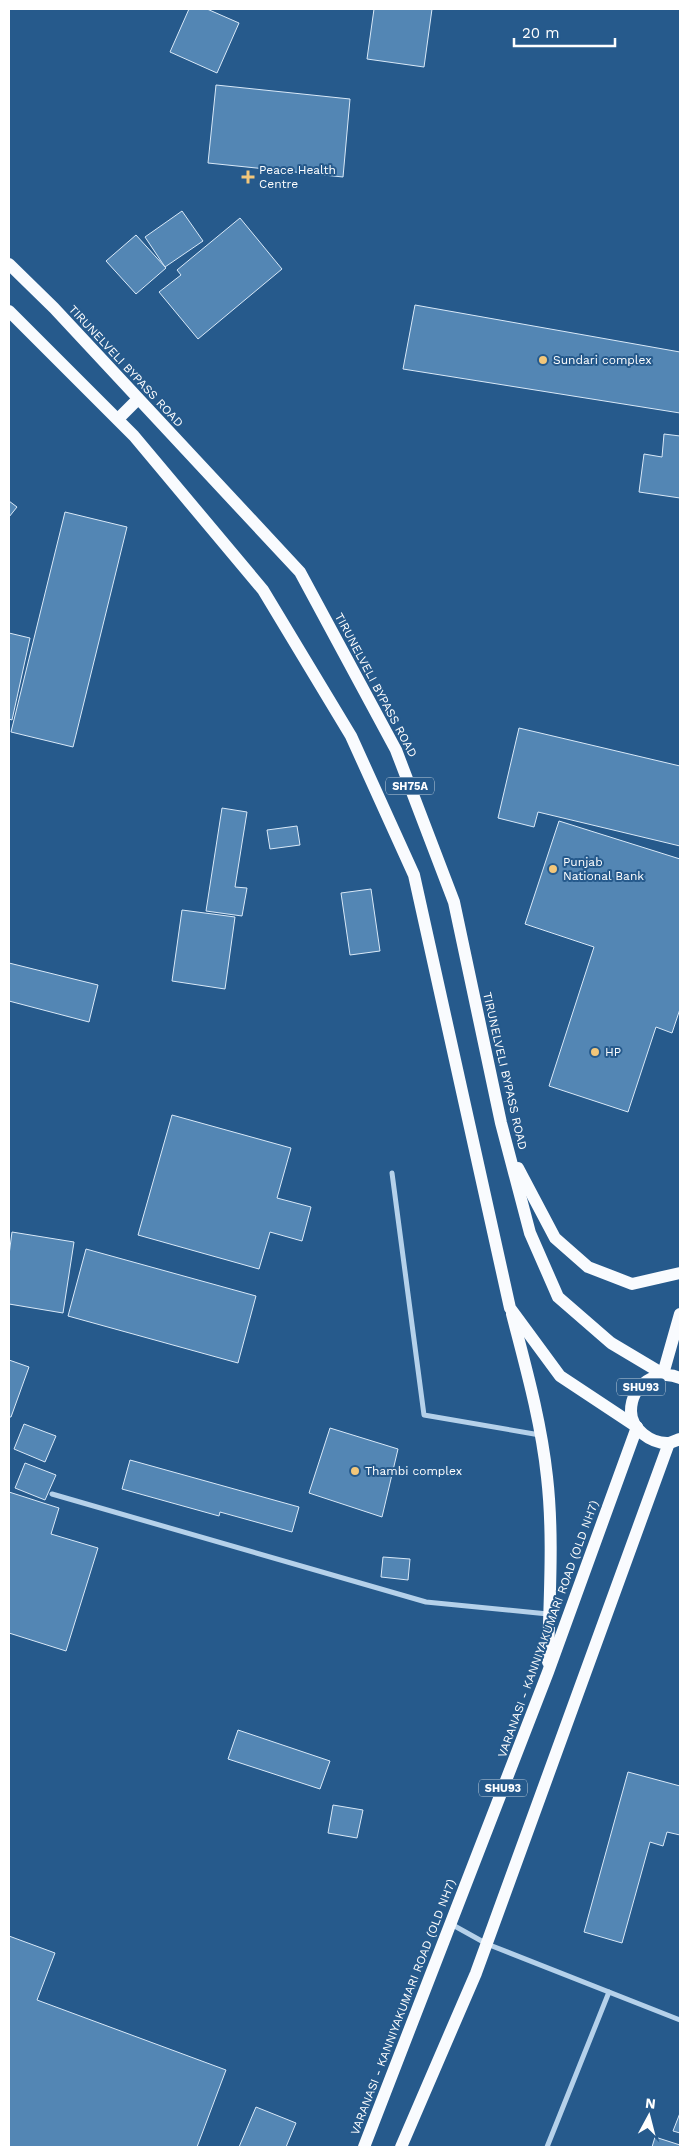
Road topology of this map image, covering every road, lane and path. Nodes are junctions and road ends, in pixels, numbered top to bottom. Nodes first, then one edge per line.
1 (9, 264) edge
2 (9, 311) edge
3 (138, 399) junction
4 (118, 419) junction
5 (508, 1148) junction
6 (392, 1173) dead end
7 (680, 1273) edge
8 (510, 1308) junction
9 (680, 1314) edge
10 (663, 1374) junction
11 (680, 1378) edge
12 (637, 1428) junction
13 (540, 1435) junction
14 (675, 1441) edge
15 (52, 1494) dead end
16 (549, 1614) junction
17 (548, 1672) junction
18 (451, 1923) junction
19 (487, 1944) junction
20 (609, 1992) junction
21 (680, 2020) edge
22 (364, 2147) edge
23 (402, 2147) edge
24 (547, 2147) edge

1 - 3 main road, TIRUNELVELI BYPASS ROAD / SH75A
2 - 4 main road, SH75A
3 - 4 main road
3 - 5 main road, TIRUNELVELI BYPASS ROAD / SH75A
4 - 8 main road, SH75A
5 - 7 main road
5 - 10 main road, TIRUNELVELI BYPASS ROAD / SH75A
6 - 13 street
8 - 12 main road, SH75A
8 - 13 main road
9 - 10 main road, SHU93
10 - 11 main road, SHU93
10 - 12 main road, SHU93
12 - 14 main road, SHU93
12 - 17 main road, VARANASI - KANNIYAKUMARI ROAD (OLD NH7) / SHU93
13 - 16 main road
14 - 19 main road, SHU93
15 - 16 street
16 - 17 main road
17 - 18 main road, VARANASI - KANNIYAKUMARI ROAD (OLD NH7) / SHU93
18 - 19 street
18 - 22 main road, VARANASI - KANNIYAKUMARI ROAD (OLD NH7) / SHU93
19 - 20 street
19 - 23 main road, SHU93
20 - 21 street
20 - 24 street

